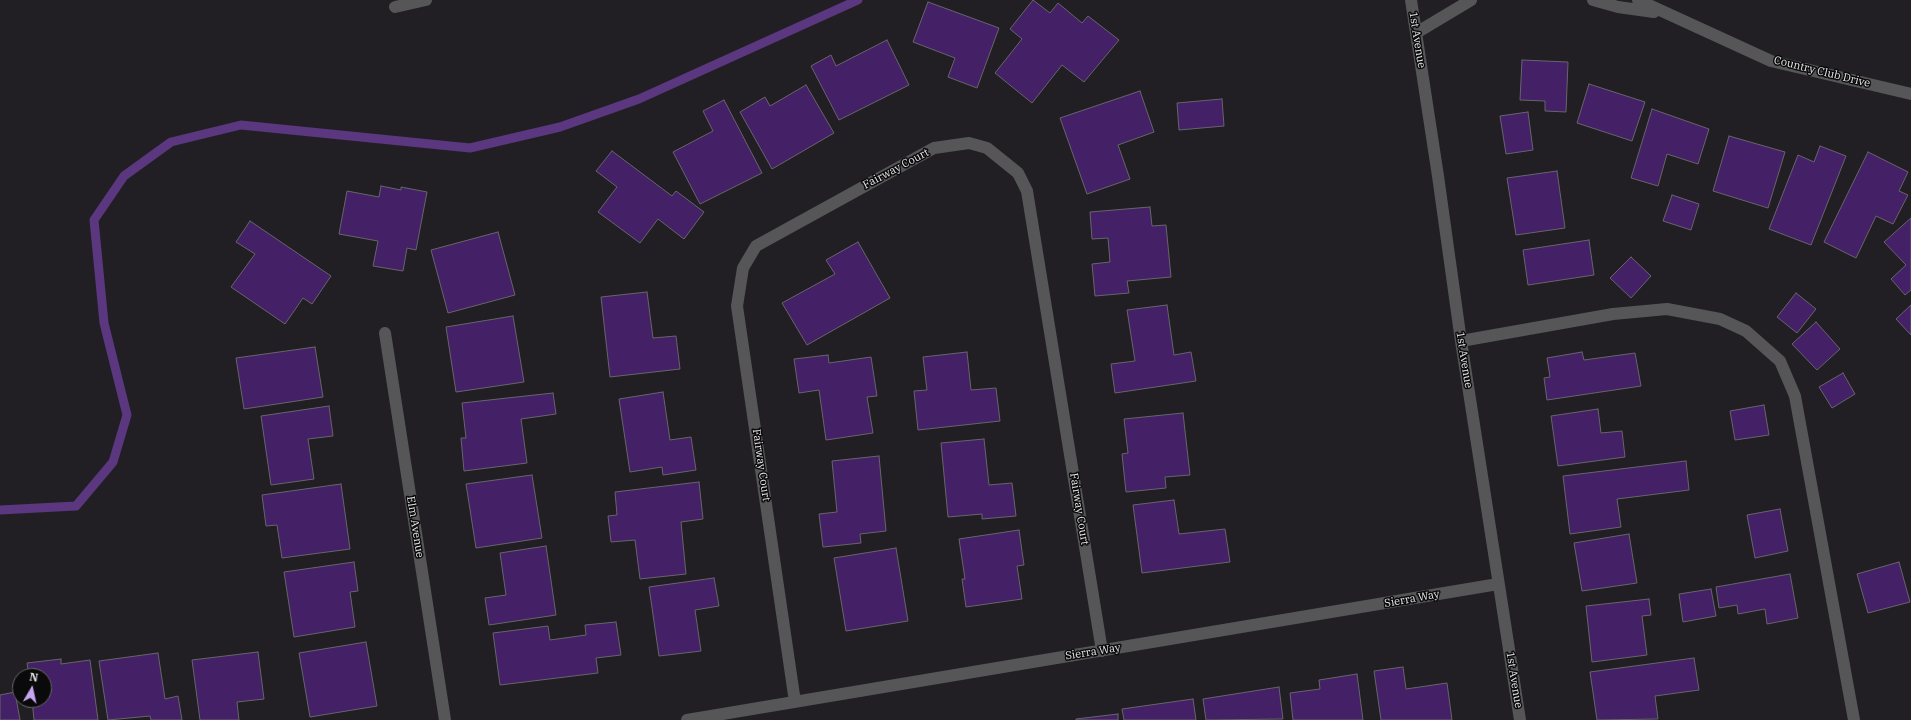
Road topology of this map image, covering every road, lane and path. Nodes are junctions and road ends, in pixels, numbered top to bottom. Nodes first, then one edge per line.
1 (426, 0) edge
2 (1411, 0) edge
3 (1471, 0) edge
4 (1593, 0) edge
5 (1638, 0) edge
6 (395, 7) dead end
7 (1669, 14) junction
8 (1416, 33) junction
9 (1911, 94) edge
10 (385, 333) dead end
11 (1461, 341) junction
12 (1498, 584) junction
13 (1102, 651) junction
14 (795, 702) junction
15 (445, 720) edge
16 (687, 720) edge
17 (1520, 720) edge
18 (1854, 720) edge

1 - 6 street
2 - 8 street, 1st Avenue
3 - 8 street
4 - 7 street, Country Club Drive
5 - 7 street, Country Club Drive
7 - 9 street, Country Club Drive
8 - 11 street, 1st Avenue
10 - 15 street, Elm Avenue
11 - 12 street, 1st Avenue
11 - 18 street
12 - 13 street, Sierra Way
12 - 17 street, 1st Avenue
13 - 14 street, Sierra Way
13 - 14 street, Fairway Court
14 - 16 street, Sierra Way

